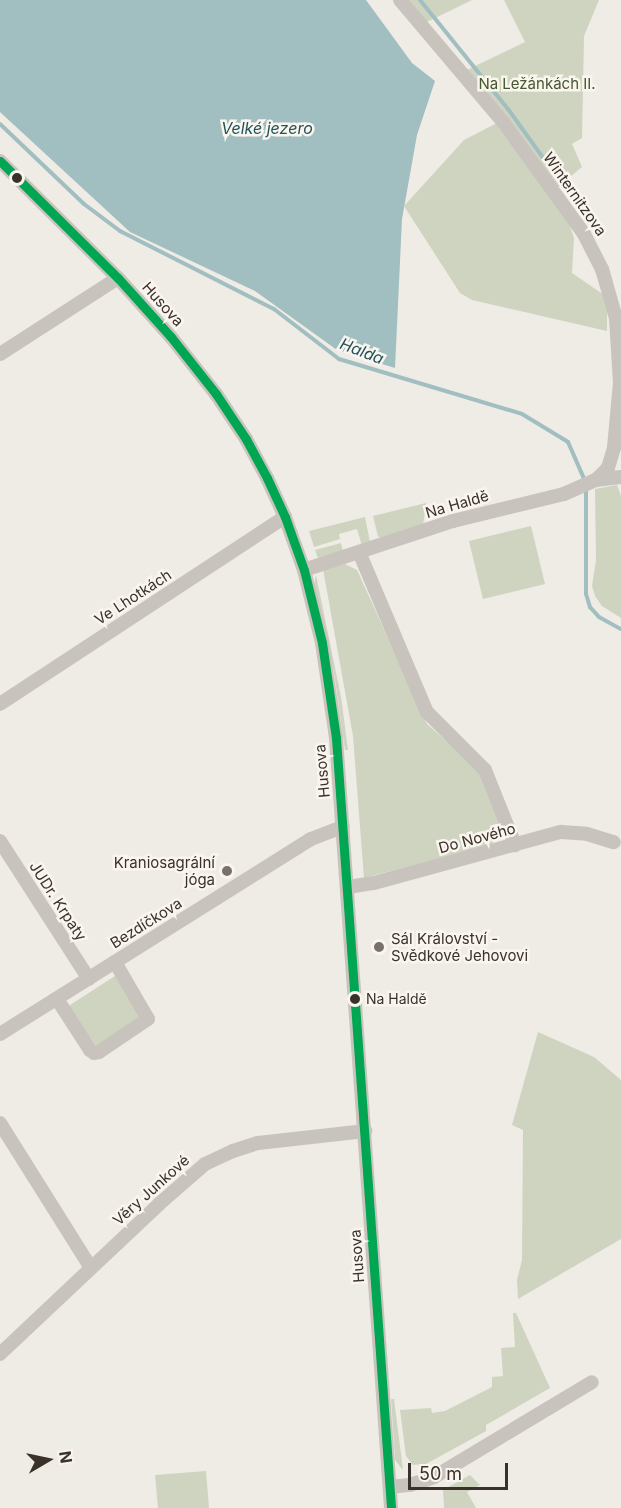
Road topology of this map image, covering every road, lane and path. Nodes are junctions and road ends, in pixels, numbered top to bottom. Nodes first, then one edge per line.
1 (400, 0) edge
2 (0, 161) edge
3 (117, 278) junction
4 (619, 318) edge
5 (0, 354) edge
6 (621, 477) edge
7 (596, 480) junction
8 (285, 517) junction
9 (359, 552) junction
10 (304, 570) junction
11 (0, 704) edge
12 (343, 827) junction
13 (0, 841) edge
14 (614, 842) dead end
15 (515, 845) junction
16 (348, 887) junction
17 (115, 962) junction
18 (89, 979) junction
19 (57, 999) junction
20 (0, 1034) edge
21 (0, 1123) edge
22 (365, 1131) junction
23 (91, 1268) junction
24 (0, 1354) edge
25 (592, 1382) dead end
26 (390, 1487) junction
27 (391, 1508) edge

1 - 4 street, Winternitzova
2 - 3 street, Husova
3 - 5 street
3 - 8 street, Husova
4 - 7 street, Winternitzova
6 - 7 street, Na Haldě
7 - 9 street, Na Haldě
8 - 10 street, Husova
8 - 11 street, Ve Lhotkách
9 - 10 street, Na Haldě
9 - 15 street
10 - 12 street, Husova
12 - 16 street, Husova
12 - 17 street, Bezdíčkova
13 - 18 street, JUDr. Krpaty
14 - 15 street, Do Nového
15 - 16 street, Do Nového
16 - 22 street, Husova
17 - 18 street, Bezdíčkova
17 - 19 street
18 - 19 street, Bezdíčkova
19 - 20 street, Bezdíčkova
21 - 23 street
22 - 23 street, Věry Junkové
22 - 26 street, Husova
23 - 24 street, Věry Junkové
25 - 26 street
26 - 27 street, Husova

